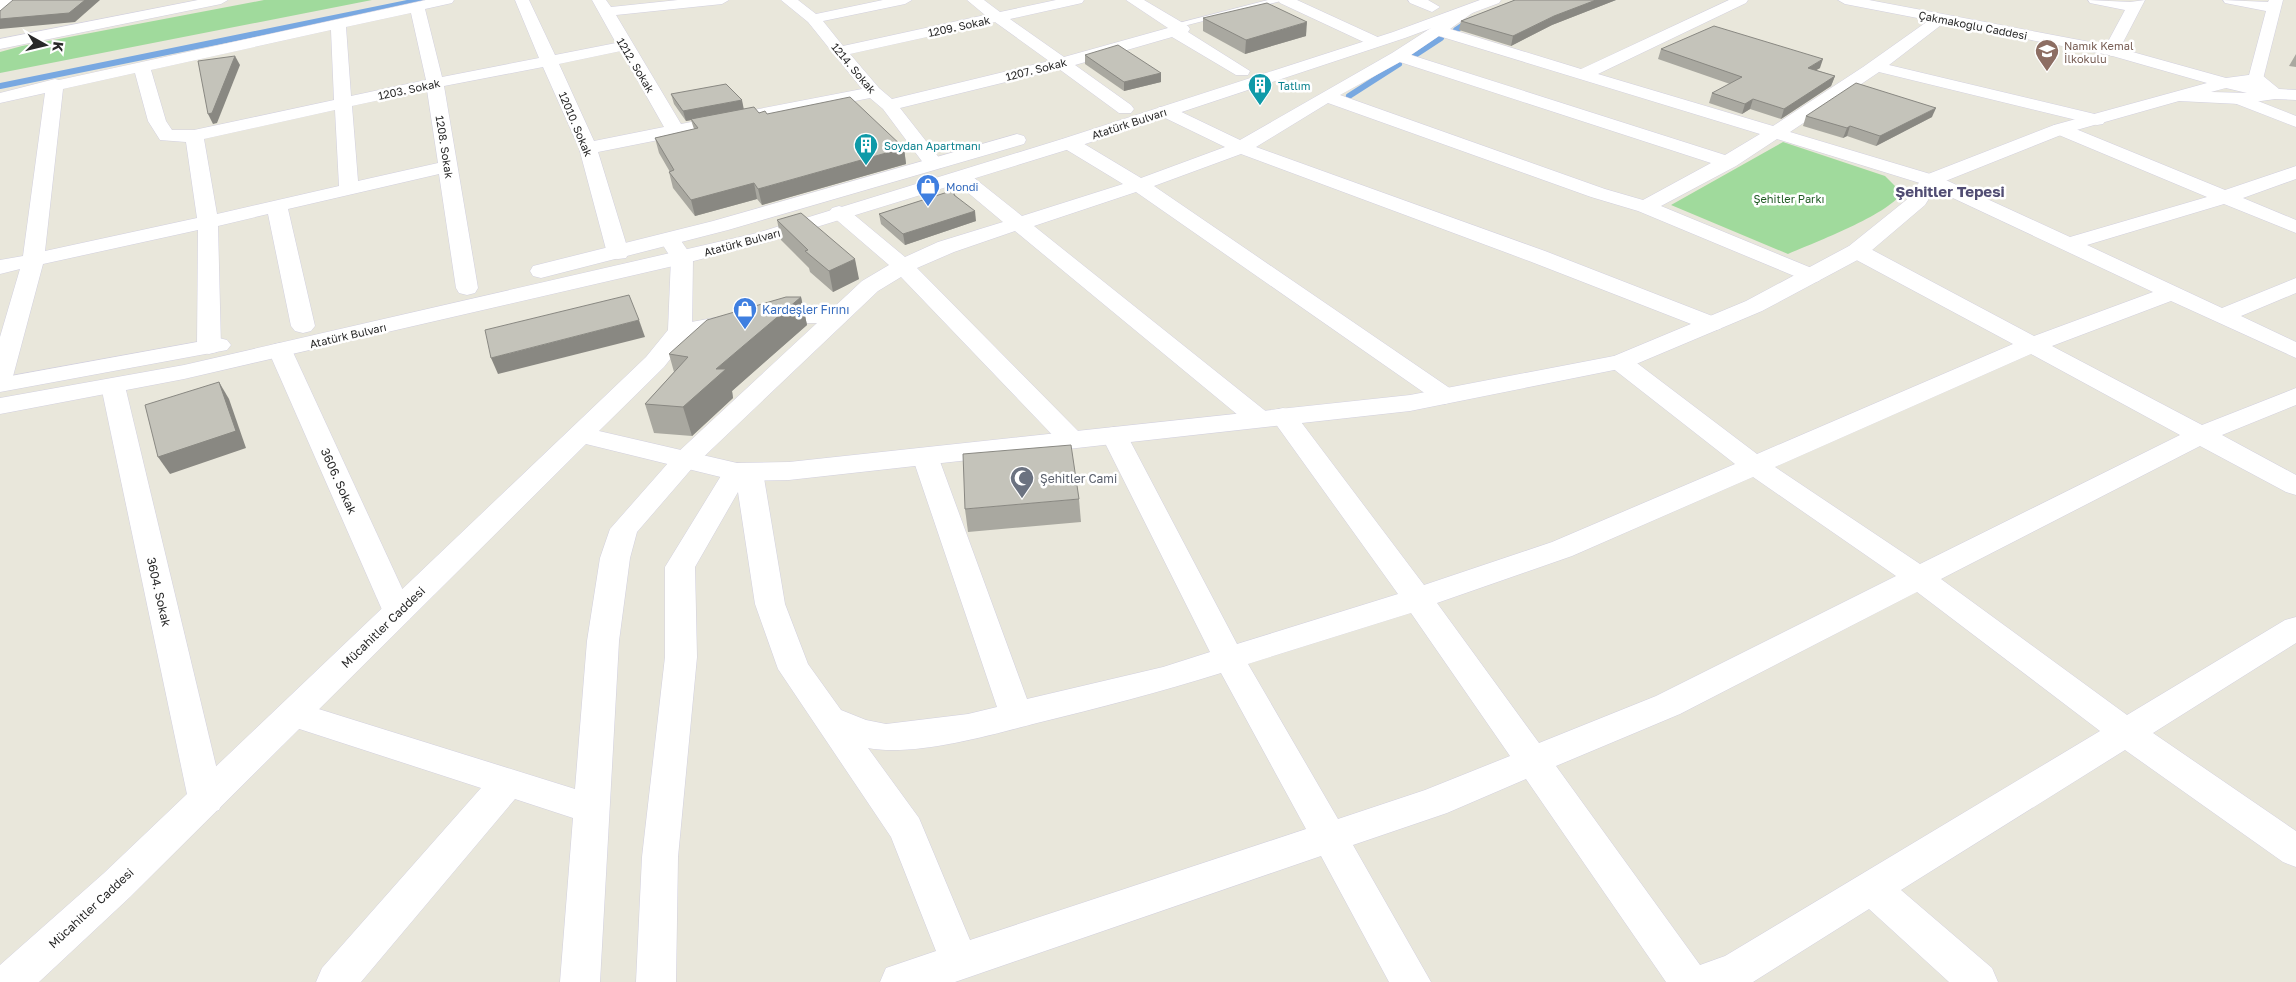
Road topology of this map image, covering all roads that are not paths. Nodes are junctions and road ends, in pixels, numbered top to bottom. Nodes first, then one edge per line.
1 (7, 0) edge
2 (221, 0) edge
3 (448, 0) edge
4 (522, 0) edge
5 (722, 0) edge
6 (788, 0) edge
7 (905, 0) edge
8 (974, 0) edge
9 (1077, 0) edge
10 (1132, 0) edge
11 (1280, 0) edge
12 (1285, 0) edge
13 (1494, 0) edge
14 (1741, 0) edge
15 (1845, 0) edge
16 (2095, 0) edge
17 (2230, 0) edge
18 (2135, 3) edge
19 (1424, 4) edge
20 (2275, 4) edge
21 (1460, 5) edge
22 (0, 6) edge
23 (602, 6) edge
24 (416, 7) junction
25 (999, 17) junction
26 (813, 19) junction
27 (1940, 19) junction
28 (338, 24) junction
29 (1177, 28) junction
30 (1439, 31) junction
31 (1372, 33) junction
32 (0, 44) edge
33 (624, 46) junction
34 (1398, 46) junction
35 (841, 51) junction
36 (2111, 51) junction
37 (548, 60) junction
38 (1063, 63) junction
39 (141, 66) junction
40 (1878, 67) junction
41 (1242, 71) junction
42 (1584, 74) junction
43 (2256, 80) junction
44 (435, 83) junction
45 (2226, 83) junction
46 (2296, 83) edge
47 (56, 84) junction
48 (874, 92) junction
49 (2275, 94) junction
50 (2296, 95) edge
51 (2177, 96) junction
52 (1328, 97) junction
53 (0, 98) edge
54 (2240, 99) junction
55 (343, 103) junction
56 (889, 105) junction
57 (1126, 109) junction
58 (1165, 111) junction
59 (2097, 120) junction
60 (2296, 122) edge
61 (2060, 129) junction
62 (675, 130) junction
63 (1776, 132) junction
64 (194, 136) junction
65 (1070, 143) junction
66 (588, 148) junction
67 (1241, 148) junction
68 (1729, 162) junction
69 (934, 164) junction
70 (448, 166) junction
71 (2296, 172) edge
72 (961, 177) junction
73 (1930, 180) junction
74 (1139, 185) junction
75 (349, 190) junction
76 (2226, 197) junction
77 (277, 207) junction
78 (1645, 207) junction
79 (839, 212) junction
80 (208, 222) junction
81 (1022, 224) junction
82 (2296, 227) edge
83 (2069, 244) junction
84 (676, 248) junction
85 (1857, 251) junction
86 (618, 253) junction
87 (33, 260) junction
88 (903, 266) junction
89 (0, 267) edge
90 (1811, 276) junction
91 (2296, 285) edge
92 (467, 288) junction
93 (2172, 293) junction
94 (837, 316) junction
95 (2222, 316) junction
96 (1712, 324) junction
97 (303, 326) junction
98 (680, 330) junction
99 (2032, 345) junction
100 (209, 347) junction
101 (280, 350) junction
102 (2296, 351) edge
103 (1620, 362) junction
104 (0, 380) edge
105 (0, 385) edge
106 (113, 386) junction
107 (1445, 396) junction
108 (2296, 396) edge
109 (0, 406) edge
110 (1271, 418) junction
111 (581, 434) junction
112 (1114, 435) junction
113 (2200, 435) junction
114 (1071, 439) junction
115 (925, 456) junction
116 (685, 460) junction
117 (1754, 466) junction
118 (743, 472) junction
119 (2296, 486) edge
120 (1919, 578) junction
121 (1418, 599) junction
122 (398, 612) junction
123 (2296, 628) edge
124 (1229, 659) junction
125 (293, 714) junction
126 (1016, 715) junction
127 (828, 719) junction
128 (2126, 732) junction
129 (1532, 761) junction
130 (508, 782) junction
131 (206, 799) junction
132 (592, 809) junction
133 (1330, 837) junction
134 (2296, 850) edge
135 (1871, 887) junction
136 (960, 962) junction
137 (0, 970) edge
138 (1, 982) edge
139 (10, 982) edge
140 (336, 982) edge
141 (580, 982) edge
142 (656, 982) edge
143 (900, 982) edge
144 (1411, 982) edge
145 (1689, 982) edge
146 (1705, 982) edge
147 (1978, 982) edge

1 - 22 street
2 - 32 street
3 - 24 street
4 - 37 street, 12010. Sokak
5 - 23 street
6 - 26 street, 1214. Sokak
7 - 26 street
8 - 25 street
9 - 25 street, 1209. Sokak
10 - 29 street
11 - 29 lane
12 - 31 street
13 - 21 street, Atatürk Bulvarı
14 - 42 street
15 - 27 street, Çakmakoğlu Caddesi
16 - 18 street
17 - 20 street
18 - 36 street
19 - 21 street, Atatürk Bulvarı
19 - 31 street, Atatürk Bulvarı
20 - 43 street
21 - 30 street
21 - 34 street, Atatürk Bulvarı
23 - 33 street, 1212. Sokak
24 - 28 street
24 - 44 street, 1208. Sokak
25 - 35 street, 1209. Sokak
25 - 38 street
26 - 35 street, 1214. Sokak
27 - 36 street, Çakmakoğlu Caddesi
27 - 40 street
28 - 39 street
28 - 55 street
29 - 38 street, 1207. Sokak
29 - 41 street
30 - 34 street
30 - 42 street
31 - 34 street, Atatürk Bulvarı
31 - 41 street, Atatürk Bulvarı
31 - 58 street, Atatürk Bulvarı
33 - 37 street, 1203. Sokak
33 - 62 street, 1212. Sokak
34 - 52 street
34 - 68 street
35 - 48 street, 1214. Sokak
36 - 43 street
36 - 45 street, Çakmakoğlu Caddesi
37 - 44 street, 1203. Sokak
37 - 66 street, 12010. Sokak
38 - 56 street, 1207. Sokak
38 - 57 street
39 - 47 street
39 - 64 street, 1203. Sokak
40 - 59 street
40 - 63 street
41 - 57 street, Atatürk Bulvarı
42 - 63 street
43 - 45 street
43 - 46 street
43 - 49 street
44 - 55 street, 1203. Sokak
44 - 70 street, 1208. Sokak
45 - 49 street, Çakmakoğlu Caddesi
45 - 51 street
47 - 53 street
47 - 87 street
48 - 56 street, 1214. Sokak
48 - 62 street
49 - 50 street
49 - 54 street
51 - 54 street
51 - 59 street
52 - 67 street
52 - 78 street
54 - 60 street
55 - 64 street, 1203. Sokak
55 - 75 street
56 - 69 street, 1214. Sokak
57 - 69 street, Atatürk Bulvarı
58 - 65 street, Atatürk Bulvarı
58 - 67 street
59 - 61 street
61 - 73 street
61 - 76 street
62 - 66 street
63 - 68 street
63 - 73 street
64 - 80 street
65 - 72 street, Atatürk Bulvarı
65 - 74 street
66 - 86 street, 12010. Sokak
67 - 74 street
67 - 96 street
68 - 78 street
69 - 84 street, Atatürk Bulvarı
70 - 75 street
70 - 92 street, 1208. Sokak
71 - 76 street
72 - 79 street, Atatürk Bulvarı
72 - 81 street
73 - 83 street
73 - 85 street
74 - 81 street
74 - 107 street
75 - 77 street
76 - 82 street
76 - 83 street
77 - 80 street
77 - 97 street
78 - 90 street
79 - 84 street, Atatürk Bulvarı
79 - 88 street
80 - 87 street
80 - 100 street
81 - 88 street
81 - 110 street
83 - 93 street
84 - 86 street, Atatürk Bulvarı
84 - 98 street
84 - 101 street, Atatürk Bulvarı
85 - 90 street
85 - 99 street
86 - 92 street, Atatürk Bulvarı
87 - 89 street
87 - 104 street
88 - 94 street
88 - 114 street
90 - 96 street
91 - 95 street
92 - 97 street, Atatürk Bulvarı
93 - 95 street
93 - 99 street
94 - 98 street
94 - 116 street
95 - 102 street
96 - 103 street
97 - 100 street, Atatürk Bulvarı
98 - 111 street, Mücahitler Caddesi
99 - 113 street
99 - 117 street
100 - 105 street, Atatürk Bulvarı
101 - 106 street, Atatürk Bulvarı
101 - 122 street, 3606. Sokak
103 - 107 street
103 - 117 street
106 - 109 street, Atatürk Bulvarı
106 - 131 street, 3604. Sokak
107 - 110 street
108 - 113 street
110 - 112 street
110 - 121 street
111 - 116 street
111 - 122 street, Mücahitler Caddesi
112 - 114 street
112 - 124 street
113 - 119 street
113 - 120 street
114 - 115 street
115 - 118 street
115 - 126 street
116 - 118 street
116 - 132 street
117 - 120 street
117 - 121 street
118 - 127 street
118 - 142 street
120 - 128 street
120 - 129 street
121 - 124 street
121 - 129 street
122 - 125 street, Mücahitler Caddesi
123 - 128 street
124 - 126 street
124 - 133 street
125 - 130 street
125 - 131 street, Mücahitler Caddesi
126 - 127 street
127 - 136 street
128 - 134 street
128 - 135 street
129 - 133 street
129 - 145 street
130 - 132 street
130 - 140 street
131 - 139 street, Mücahitler Caddesi
132 - 141 street
133 - 136 street
133 - 144 street
135 - 146 street
135 - 147 street
136 - 143 street
137 - 138 street

